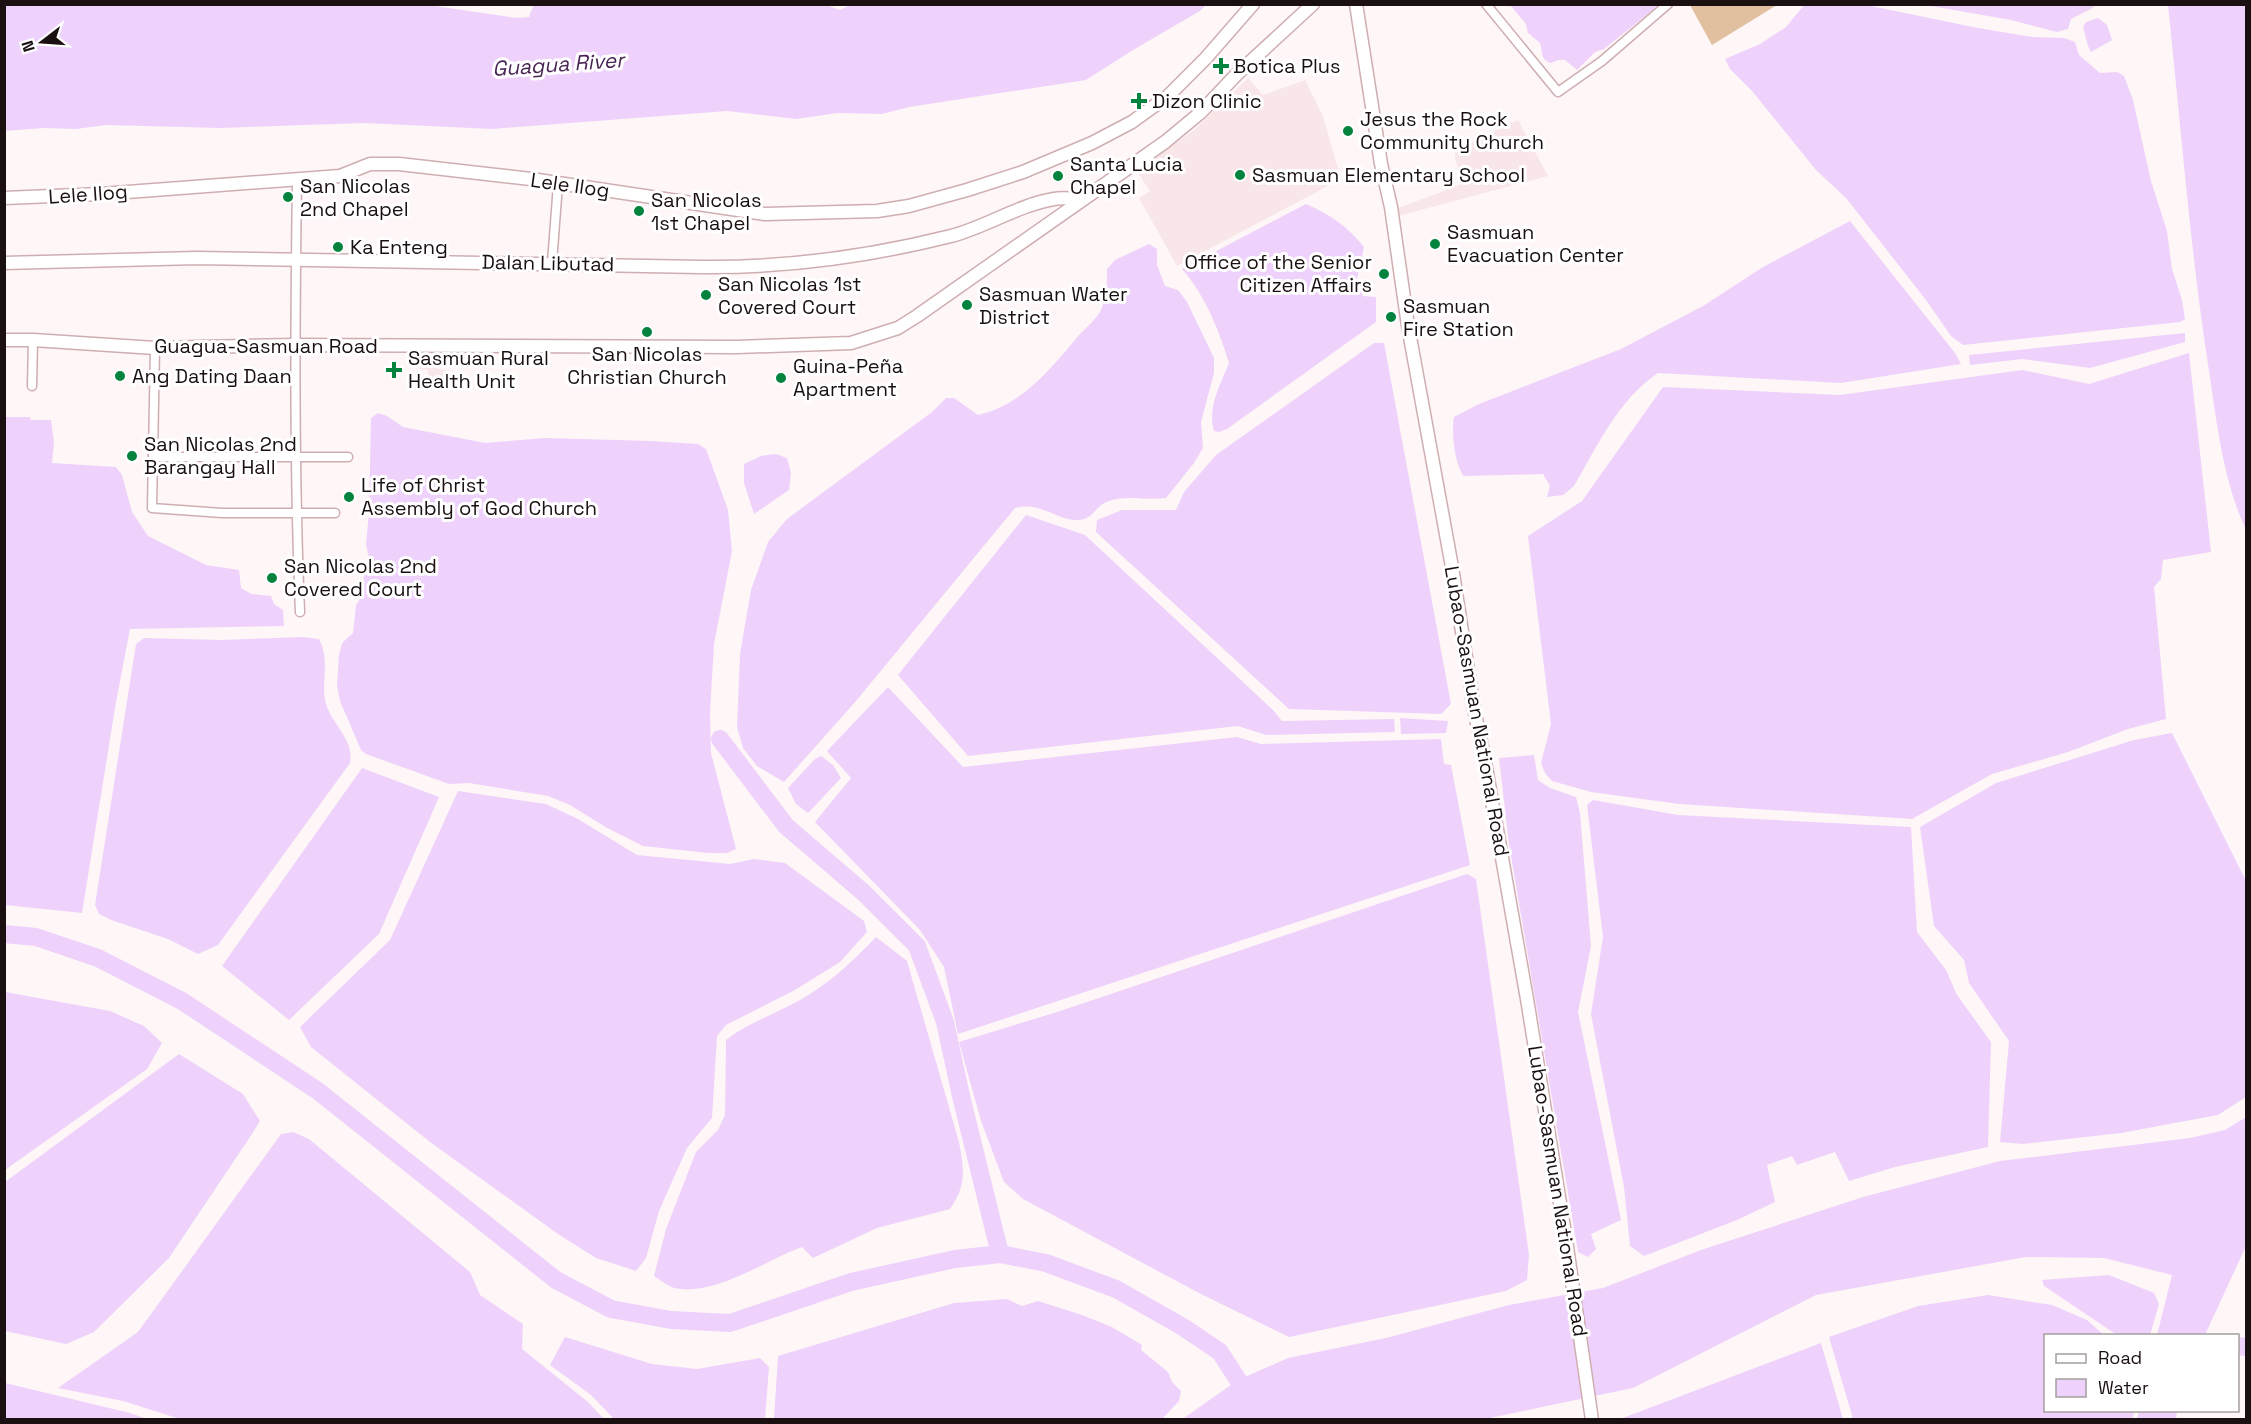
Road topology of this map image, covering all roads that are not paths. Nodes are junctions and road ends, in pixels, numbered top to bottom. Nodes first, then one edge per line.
1 (1253, 4) edge
2 (1313, 4) edge
3 (1356, 4) edge
4 (1486, 4) edge
5 (1668, 4) edge
6 (297, 179) junction
7 (558, 184) junction
8 (4, 198) edge
9 (1081, 199) junction
10 (296, 261) junction
11 (4, 263) edge
12 (552, 263) junction
13 (4, 340) edge
14 (33, 340) junction
15 (294, 345) junction
16 (155, 348) junction
17 (33, 386) dead end
18 (153, 457) junction
19 (297, 457) junction
20 (348, 457) dead end
21 (296, 513) junction
22 (335, 513) dead end
23 (300, 612) dead end
24 (1592, 1419) edge

1 - 7 main road, Lele Ilog
2 - 9 main road, Guagua-Sasmuan Road
3 - 24 main road, Lubao-Sasmuan National Road
4 - 5 street
6 - 7 main road, Lele Ilog
6 - 8 main road, Lele Ilog
6 - 10 street
7 - 12 street
9 - 12 main road, Dalan Libutad
9 - 15 main road, Guagua-Sasmuan Road
10 - 11 main road, Dalan Libutad
10 - 12 main road, Dalan Libutad
10 - 15 street
13 - 14 main road, Guagua-Sasmuan Road
14 - 16 main road, Guagua-Sasmuan Road
14 - 17 street
15 - 16 main road, Guagua-Sasmuan Road
15 - 19 street
16 - 18 street
18 - 19 street
18 - 21 street
19 - 20 street
19 - 21 street
21 - 22 street
21 - 23 street

